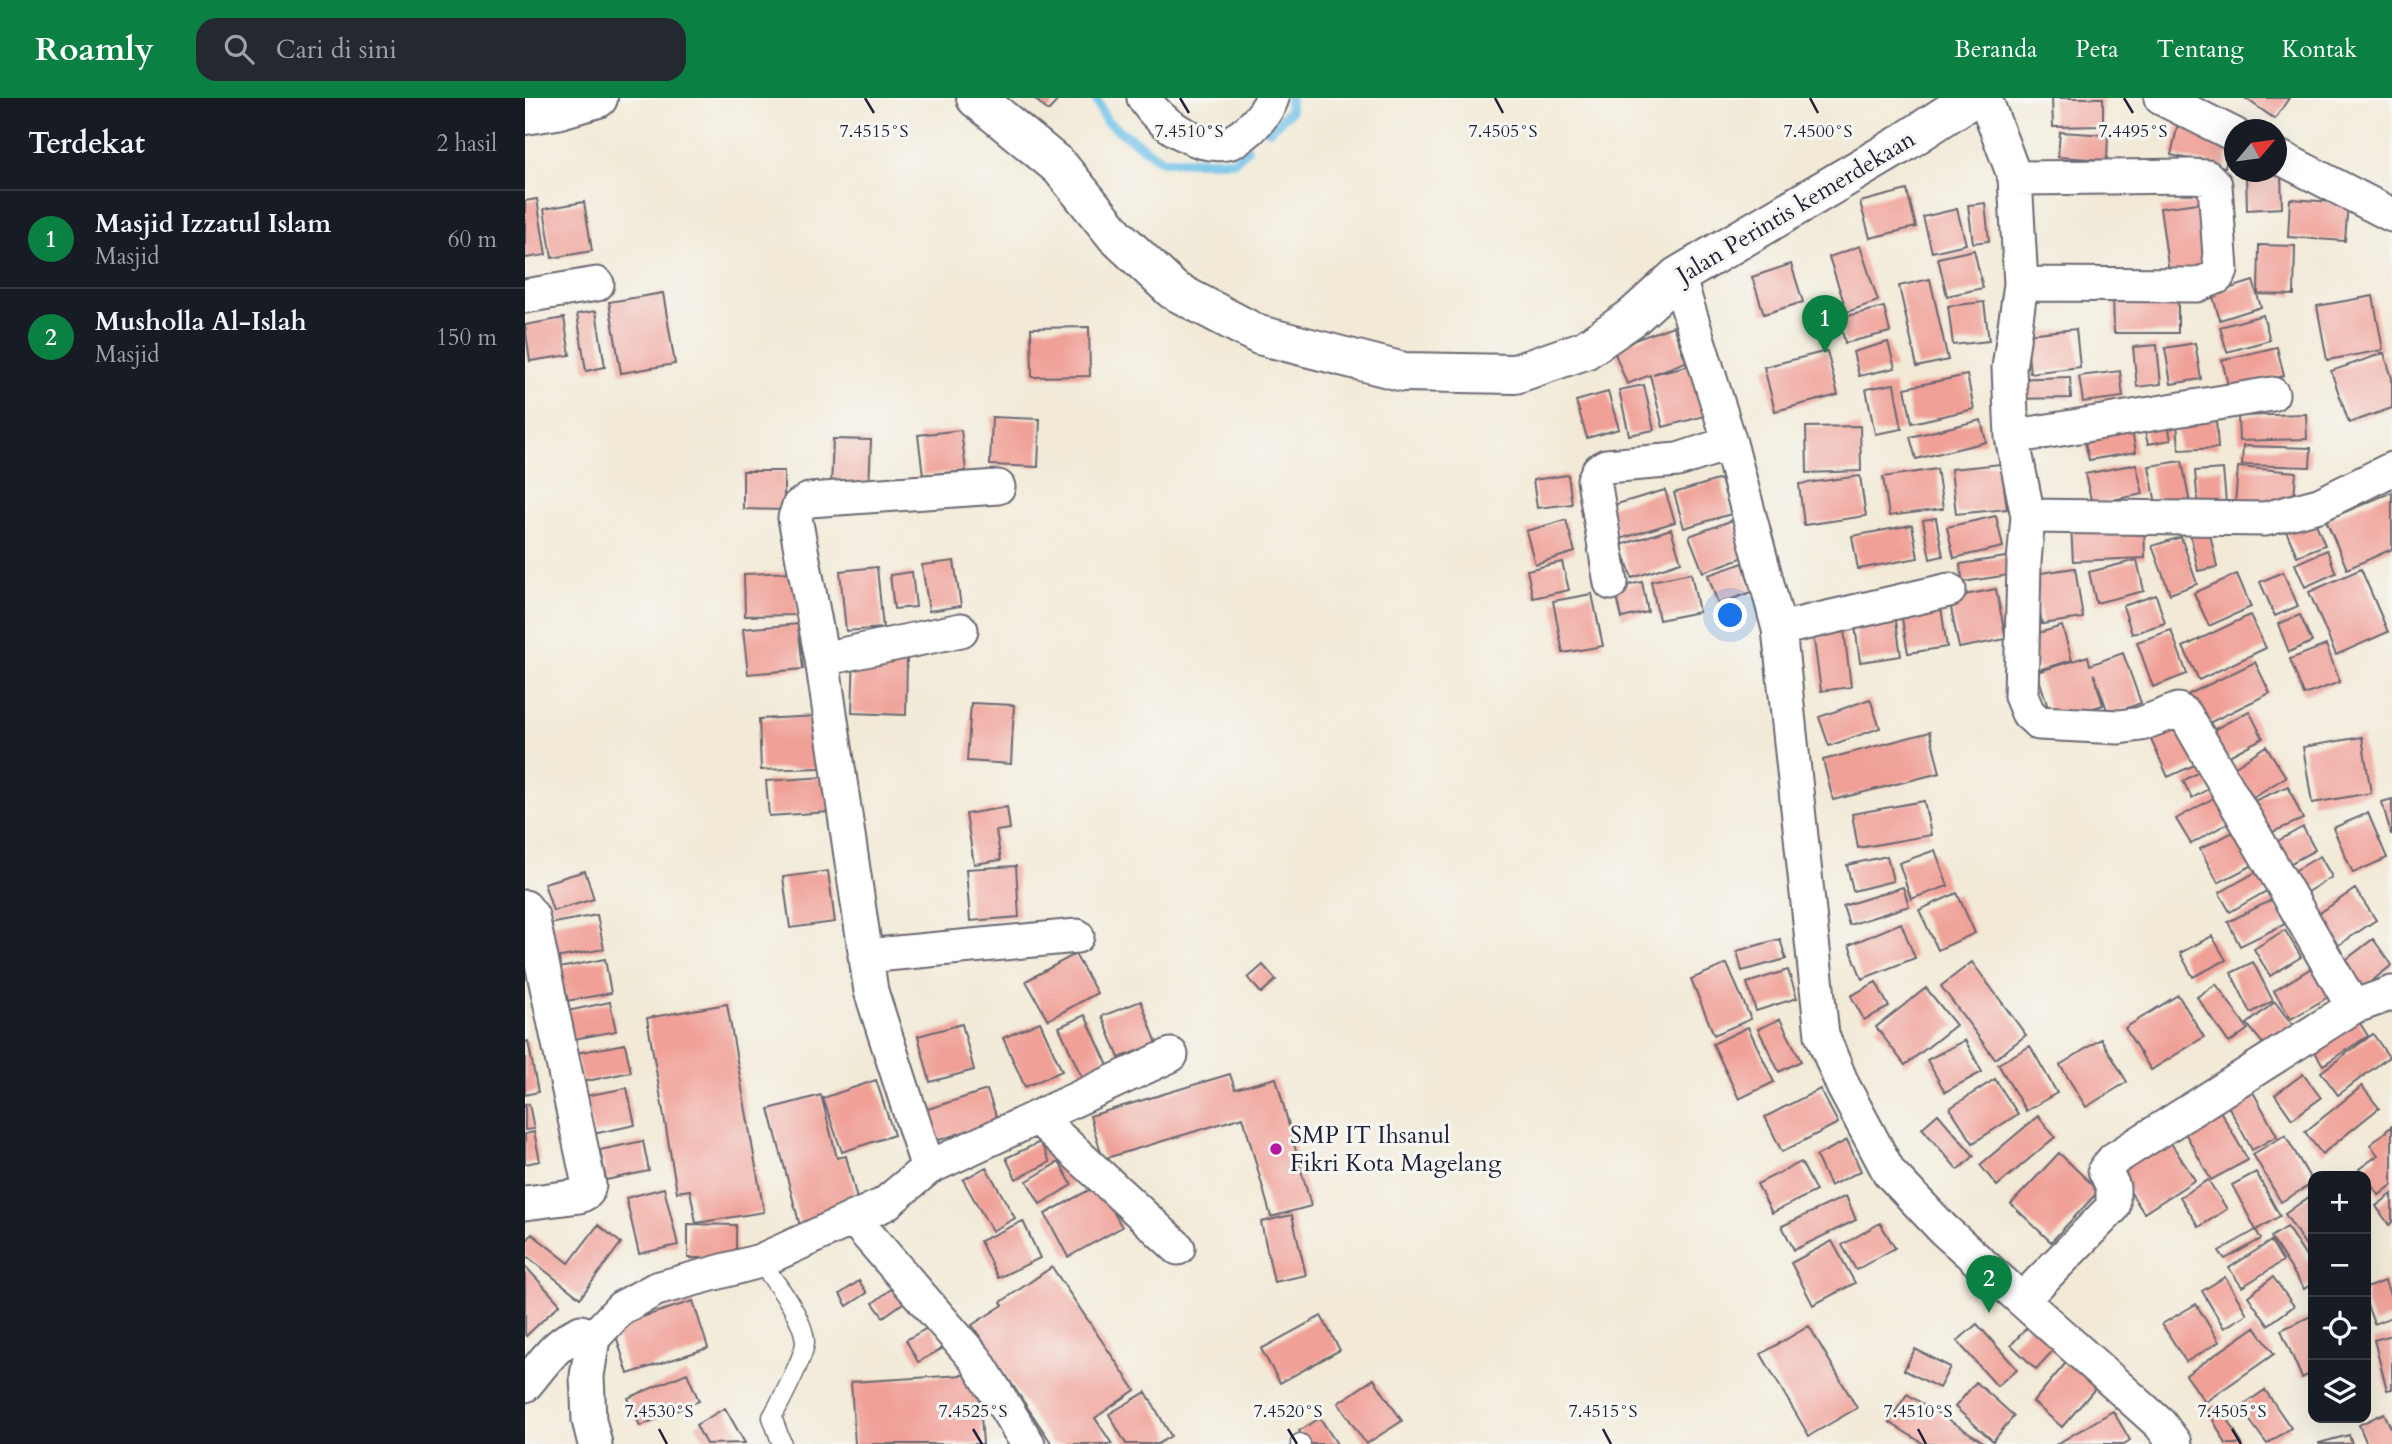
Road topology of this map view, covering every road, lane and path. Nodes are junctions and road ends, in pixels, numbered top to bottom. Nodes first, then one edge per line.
1 (598, 98) edge
2 (976, 98) edge
3 (1144, 98) edge
4 (1272, 98) edge
5 (1972, 98) edge
6 (1985, 98) edge
7 (2161, 98) edge
8 (527, 109) edge
9 (2224, 130) edge
10 (2287, 161) edge
11 (2015, 178) junction
12 (2392, 215) edge
13 (1678, 275) junction
14 (597, 284) dead end
15 (2021, 284) junction
16 (525, 296) edge
17 (2272, 394) dead end
18 (2012, 437) junction
19 (1730, 443) junction
20 (2392, 469) edge
21 (998, 487) dead end
22 (2028, 516) junction
23 (1611, 583) dead end
24 (1949, 590) dead end
25 (1779, 629) junction
26 (961, 630) dead end
27 (822, 659) junction
28 (525, 907) edge
29 (1077, 936) dead end
30 (865, 956) junction
31 (2392, 993) edge
32 (2353, 1007) junction
33 (1171, 1055) dead end
34 (1037, 1117) junction
35 (928, 1168) junction
36 (525, 1203) edge
37 (853, 1218) junction
38 (1178, 1248) dead end
39 (760, 1261) junction
40 (2022, 1300) junction
41 (593, 1338) junction
42 (525, 1385) edge
43 (595, 1444) edge
44 (782, 1444) edge
45 (1028, 1444) edge
46 (2175, 1444) edge

1 - 8 street
2 - 13 street, Jalan Perintis kemerdekaan
3 - 4 street
5 - 13 street, Jalan Perintis kemerdekaan
6 - 11 street
7 - 9 street
10 - 12 street
11 - 15 street
11 - 15 street
13 - 19 street
14 - 16 street
15 - 18 street
17 - 18 street
18 - 22 street
19 - 23 street
19 - 25 street
20 - 22 street
21 - 27 street
22 - 32 street
24 - 25 street
25 - 40 street
26 - 27 street
27 - 30 street
28 - 36 street
29 - 30 street
30 - 35 street
31 - 32 street
32 - 40 street
33 - 34 street
34 - 35 street
34 - 38 street
35 - 37 street
37 - 39 street
37 - 45 street
39 - 41 street
39 - 44 lane
40 - 46 street
41 - 42 street
41 - 43 street

